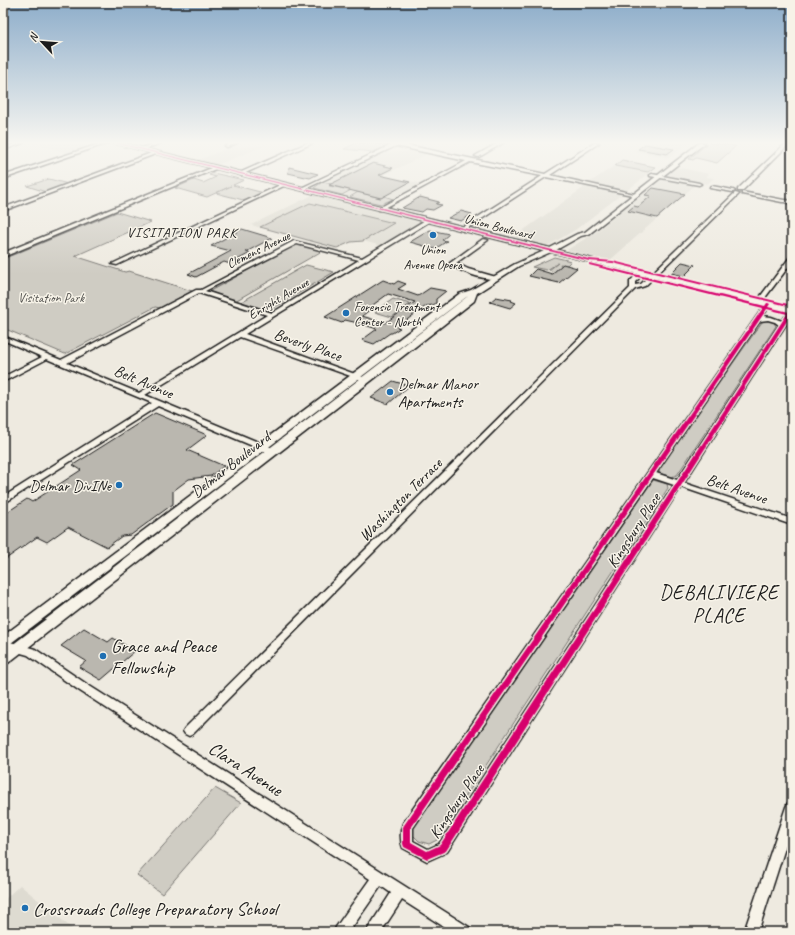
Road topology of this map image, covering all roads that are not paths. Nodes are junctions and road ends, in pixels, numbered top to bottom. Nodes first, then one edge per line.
1 (66, 187) edge
2 (170, 187) edge
3 (281, 187) edge
4 (291, 187) edge
5 (306, 187) edge
6 (421, 187) edge
7 (529, 187) edge
8 (598, 187) edge
9 (637, 187) edge
10 (648, 187) edge
11 (712, 187) dead end
12 (743, 187) edge
13 (301, 189) junction
14 (738, 192) junction
15 (629, 193) junction
16 (637, 195) junction
17 (792, 203) edge
18 (381, 208) junction
19 (3, 210) edge
20 (429, 220) junction
21 (463, 229) junction
22 (579, 235) junction
23 (485, 240) dead end
24 (551, 250) junction
25 (3, 255) edge
26 (792, 258) edge
27 (364, 260) junction
28 (115, 264) dead end
29 (642, 273) junction
30 (653, 276) junction
31 (494, 278) junction
32 (633, 288) junction
33 (204, 290) junction
34 (764, 303) junction
35 (792, 310) edge
36 (273, 315) junction
37 (758, 319) junction
38 (782, 324) junction
39 (240, 335) junction
40 (3, 338) edge
41 (48, 356) junction
42 (62, 362) junction
43 (361, 378) junction
44 (3, 380) edge
45 (140, 395) junction
46 (158, 403) junction
47 (262, 447) junction
48 (272, 451) junction
49 (650, 474) junction
50 (678, 484) junction
51 (3, 500) edge
52 (792, 522) edge
53 (3, 644) edge
54 (17, 648) junction
55 (3, 659) edge
56 (189, 731) dead end
57 (792, 807) edge
58 (379, 878) junction
59 (400, 891) junction
60 (341, 932) edge
61 (373, 932) edge
62 (464, 932) edge
63 (750, 932) edge

1 - 19 street
2 - 25 street
3 - 28 street
4 - 13 main road, Union Boulevard
5 - 13 street
6 - 18 street
7 - 21 street
8 - 15 street
9 - 15 main road, Delmar Boulevard
10 - 16 main road, Delmar Boulevard
11 - 14 street
12 - 14 street
13 - 18 main road, Union Boulevard
14 - 17 street
14 - 30 street
15 - 16 street
15 - 22 main road, Delmar Boulevard
16 - 22 main road, Delmar Boulevard
18 - 20 main road, Union Boulevard
20 - 21 main road, Union Boulevard
20 - 27 street, Enright Avenue
21 - 24 main road, Union Boulevard
22 - 24 main road, Delmar Boulevard
23 - 31 street
24 - 29 main road, Union Boulevard
24 - 31 main road, Delmar Boulevard
26 - 34 street, Kingsbury Place
27 - 33 street, Clemens Avenue
27 - 36 street, Enright Avenue
29 - 30 main road, Union Boulevard
29 - 32 street
30 - 32 street
30 - 34 main road, Union Boulevard
31 - 43 main road, Delmar Boulevard
32 - 56 street, Washington Terrace
33 - 36 street
33 - 42 street, Clemens Avenue
34 - 35 main road, Union Boulevard
34 - 37 street, Kingsbury Place
35 - 38 street, Kingsbury Place
36 - 39 street, Enright Avenue
37 - 38 street
37 - 49 street, Kingsbury Place
38 - 50 street, Kingsbury Place
39 - 43 street, Beverly Place
39 - 45 street, Enright Avenue
40 - 41 street, Belt Avenue
41 - 42 street, Belt Avenue
41 - 44 street
42 - 45 street, Belt Avenue
43 - 47 main road, Delmar Boulevard
43 - 48 main road, Delmar Boulevard
45 - 46 street, Belt Avenue
46 - 47 street, Belt Avenue
46 - 51 street
47 - 48 street, Belt Avenue
47 - 53 main road, Delmar Boulevard
48 - 54 main road, Delmar Boulevard
49 - 50 street, Belt Avenue
49 - 50 street, Kingsbury Place
50 - 52 street, Belt Avenue
53 - 54 street, Clara Avenue
54 - 55 main road, Delmar Boulevard
54 - 58 street, Clara Avenue
57 - 63 street
58 - 59 street, Clara Avenue
58 - 60 street
59 - 61 street
59 - 62 street, Clara Avenue

